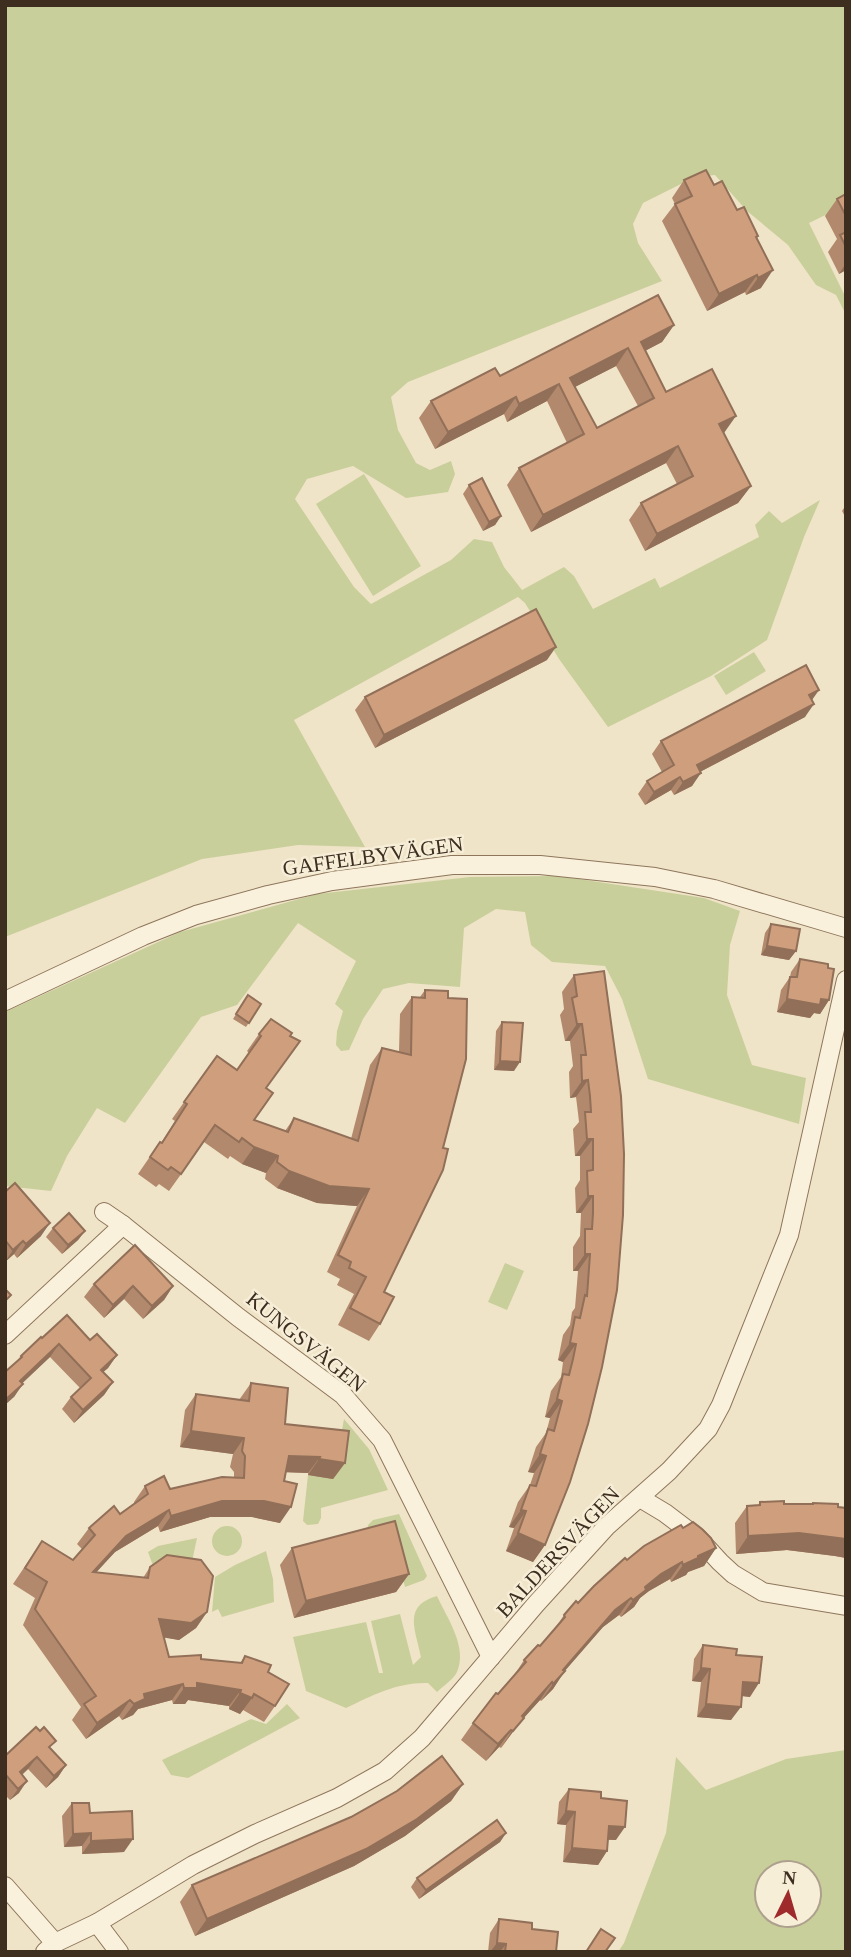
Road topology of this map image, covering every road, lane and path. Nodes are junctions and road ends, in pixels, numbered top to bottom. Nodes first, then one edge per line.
1 (846, 928) edge
2 (846, 980) edge
3 (5, 1001) edge
4 (840, 1034) edge
5 (104, 1212) dead end
6 (123, 1225) junction
7 (5, 1335) edge
8 (640, 1498) junction
9 (846, 1606) edge
10 (491, 1657) junction
11 (5, 1886) edge
12 (97, 1923) junction
13 (50, 1947) edge
14 (119, 1952) edge

1 - 3 street, GAFFELBYVÄGEN
2 - 4 street, BALDERSVÄGEN
4 - 8 street, BALDERSVÄGEN
5 - 6 street, KUNGSVÄGEN
6 - 7 street
6 - 10 street, KUNGSVÄGEN
8 - 9 street
8 - 10 street, BALDERSVÄGEN
10 - 12 street, BALDERSVÄGEN
11 - 13 street
12 - 13 street, BALDERSVÄGEN
12 - 14 street

